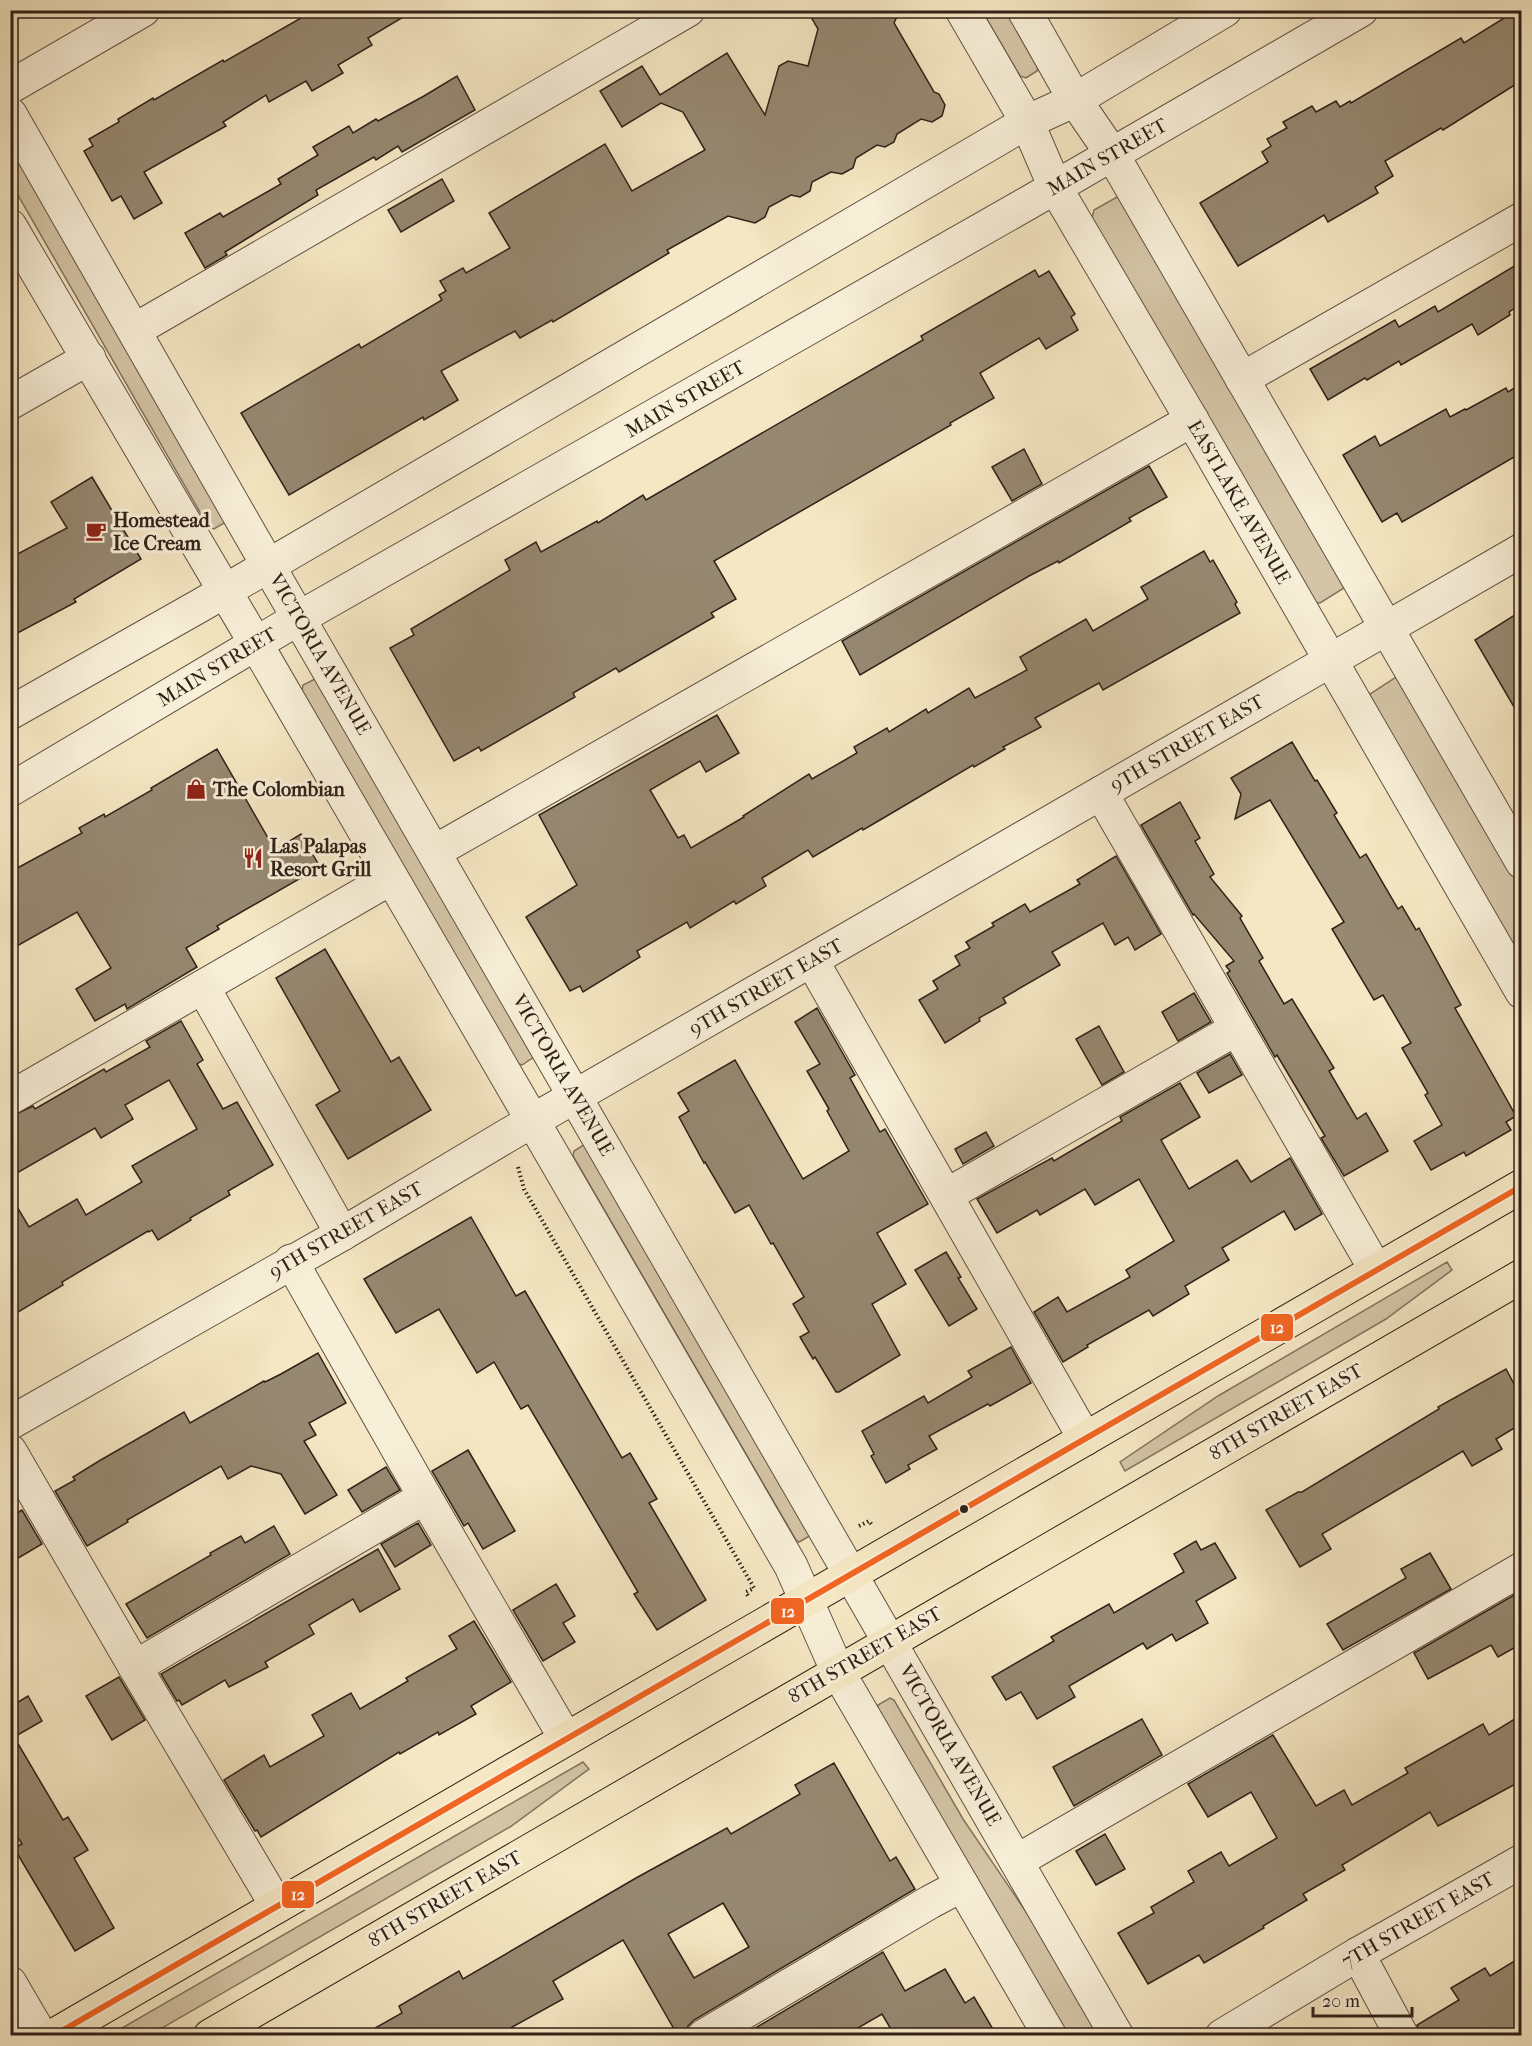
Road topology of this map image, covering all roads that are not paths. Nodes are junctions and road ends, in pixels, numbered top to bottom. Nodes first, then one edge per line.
1 (143, 10) edge
2 (688, 10) edge
3 (962, 10) edge
4 (1024, 10) edge
5 (1226, 10) edge
6 (1361, 10) edge
7 (10, 87) edge
8 (1075, 100) junction
9 (10, 114) edge
10 (1027, 122) junction
11 (1112, 154) junction
12 (1055, 187) junction
13 (1521, 219) edge
14 (10, 226) edge
15 (135, 330) junction
16 (88, 358) junction
17 (1242, 379) junction
18 (10, 403) edge
19 (1192, 420) junction
20 (1521, 550) edge
21 (267, 565) junction
22 (225, 591) junction
23 (299, 618) junction
24 (1386, 628) junction
25 (256, 644) junction
26 (1330, 660) junction
27 (10, 713) edge
28 (10, 790) edge
29 (1101, 793) junction
30 (434, 852) junction
31 (1521, 862) edge
32 (392, 878) junction
33 (812, 961) junction
34 (203, 987) junction
35 (1521, 992) edge
36 (1236, 1029) junction
37 (575, 1096) junction
38 (10, 1098) edge
39 (532, 1121) junction
40 (1521, 1186) edge
41 (947, 1195) junction
42 (342, 1234) junction
43 (291, 1261) junction
44 (1376, 1269) junction
45 (1521, 1276) edge
46 (10, 1423) edge
47 (1085, 1439) junction
48 (10, 1451) edge
49 (425, 1497) junction
50 (1521, 1569) edge
51 (851, 1574) junction
52 (806, 1600) junction
53 (890, 1640) junction
54 (135, 1667) junction
55 (838, 1672) junction
56 (567, 1738) junction
57 (1521, 1861) edge
58 (1017, 1862) junction
59 (962, 1885) junction
60 (277, 1906) junction
61 (1358, 1954) junction
62 (10, 1983) edge
63 (41, 2036) edge
64 (53, 2036) edge
65 (210, 2036) edge
66 (704, 2036) edge
67 (1050, 2036) edge
68 (1117, 2036) edge
69 (1222, 2036) edge
70 (1402, 2036) edge

1 - 7 street
2 - 15 street
3 - 10 street, EASTLAKE AVENUE
4 - 8 street
5 - 8 street
6 - 11 street, MAIN STREET
8 - 10 street
8 - 11 street
9 - 15 street, VICTORIA AVENUE
10 - 12 street, EASTLAKE AVENUE
10 - 21 street
11 - 12 street, MAIN STREET
11 - 17 street
12 - 19 street, EASTLAKE AVENUE
12 - 23 street, MAIN STREET
13 - 17 street
14 - 16 street
15 - 21 street, VICTORIA AVENUE
16 - 18 street
16 - 22 street
17 - 24 street
19 - 26 street, EASTLAKE AVENUE
19 - 30 street
20 - 24 street, 9TH STREET EAST
21 - 22 street
21 - 23 street, VICTORIA AVENUE
22 - 25 street
22 - 27 street
23 - 25 street, MAIN STREET
23 - 30 street, VICTORIA AVENUE
24 - 26 street, 9TH STREET EAST
24 - 31 street
25 - 28 street, MAIN STREET
25 - 32 street
26 - 29 street, 9TH STREET EAST
26 - 35 street, EASTLAKE AVENUE
29 - 33 street, 9TH STREET EAST
29 - 36 street
30 - 37 street, VICTORIA AVENUE
32 - 34 street
32 - 39 street
33 - 37 street, 9TH STREET EAST
33 - 41 street
34 - 38 street
34 - 42 street
36 - 41 street
36 - 44 street
37 - 39 street, 9TH STREET EAST
37 - 51 street, VICTORIA AVENUE
39 - 42 street, 9TH STREET EAST
39 - 52 street
40 - 44 main road
41 - 47 street
42 - 43 street, 9TH STREET EAST
43 - 46 street, 9TH STREET EAST
43 - 49 street
44 - 47 main road
45 - 53 main road, 8TH STREET EAST
47 - 51 main road
48 - 54 street
49 - 54 street
49 - 56 street
50 - 58 street
51 - 52 main road
51 - 53 street, VICTORIA AVENUE
52 - 55 street
52 - 56 main road
53 - 55 main road, 8TH STREET EAST
53 - 58 street, VICTORIA AVENUE
54 - 60 street
55 - 59 street
55 - 65 main road, 8TH STREET EAST
56 - 60 main road
57 - 61 street, 7TH STREET EAST
58 - 68 street, VICTORIA AVENUE
59 - 66 street
59 - 67 street
60 - 64 main road
61 - 69 street, 7TH STREET EAST
61 - 70 street
62 - 63 street

